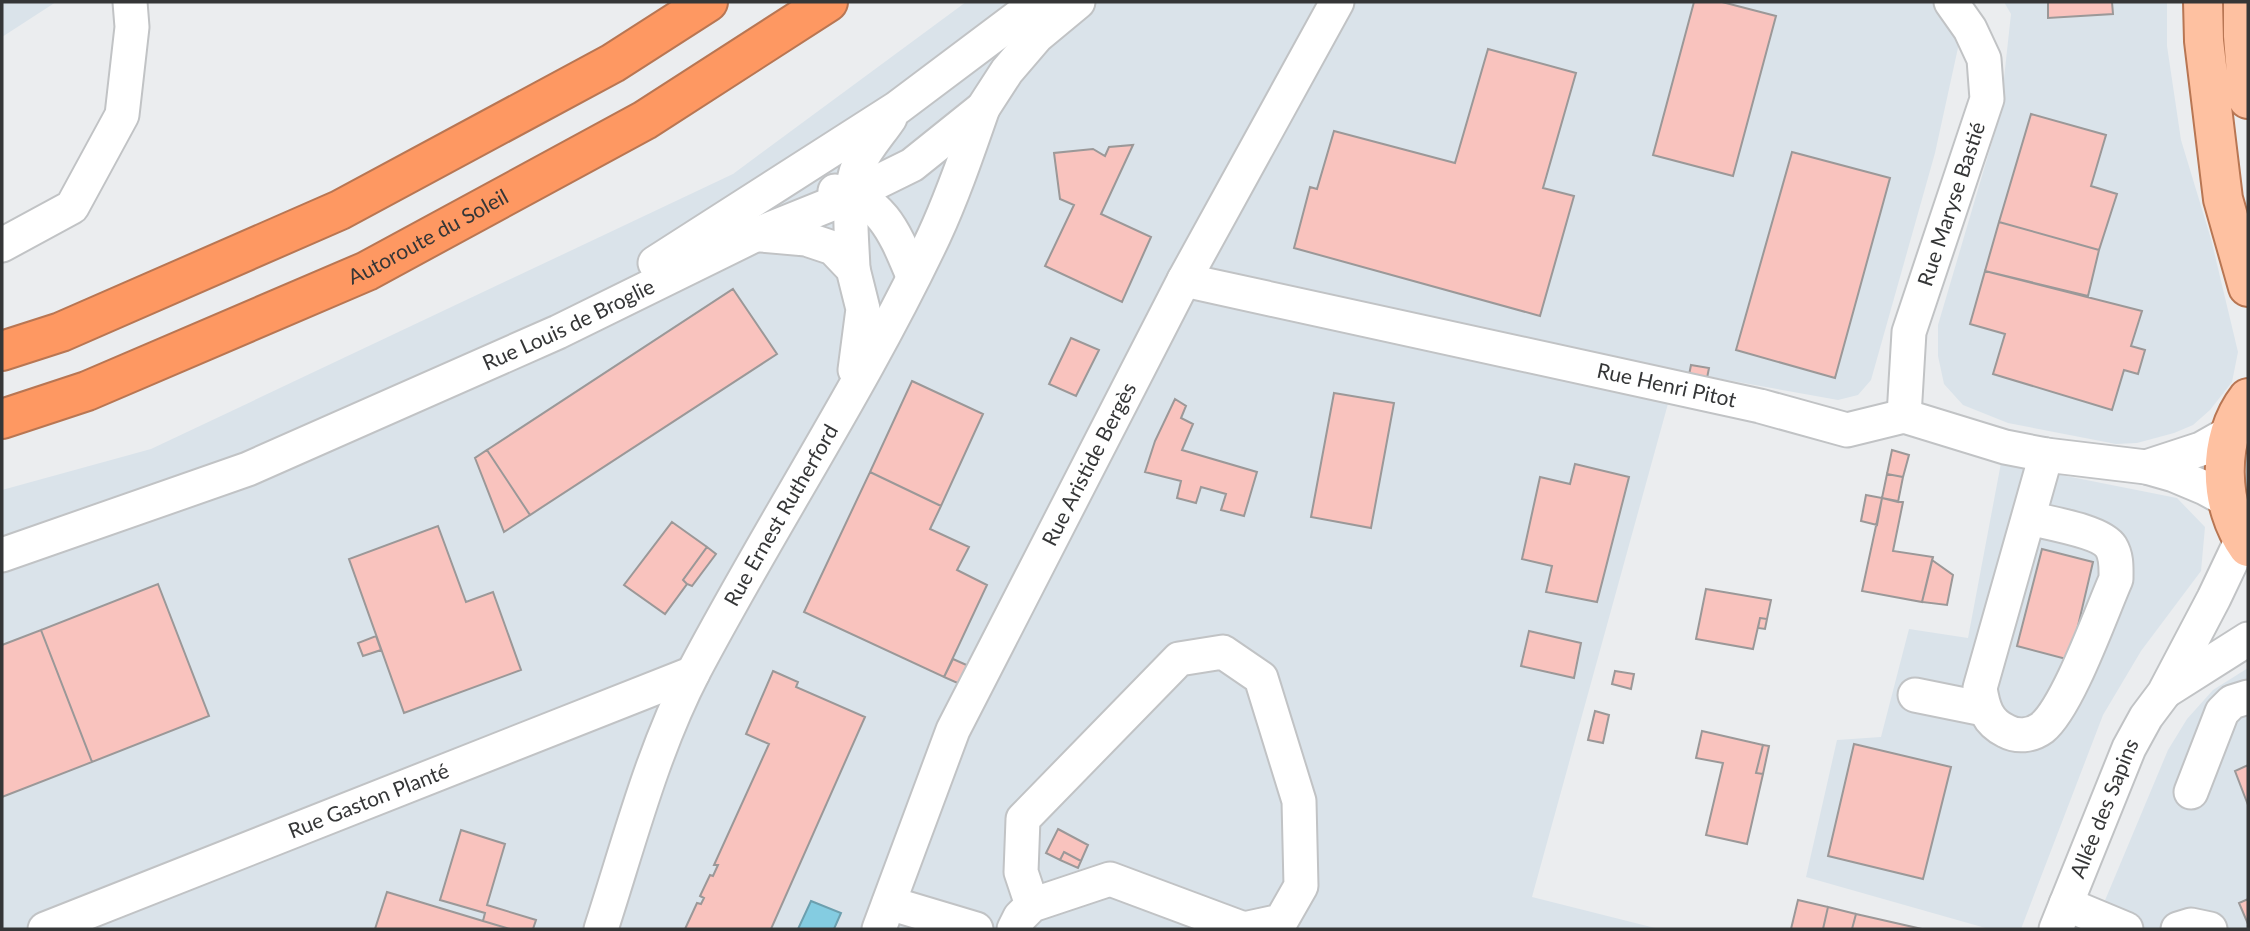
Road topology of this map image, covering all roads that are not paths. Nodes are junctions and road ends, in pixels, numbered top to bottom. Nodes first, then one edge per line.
1 (130, 2) edge
2 (708, 2) edge
3 (828, 2) edge
4 (1038, 2) edge
5 (1078, 2) edge
6 (1951, 2) edge
7 (2203, 2) edge
8 (2243, 2) edge
9 (1329, 5) edge
10 (2248, 99) edge
11 (897, 107) junction
12 (983, 108) junction
13 (776, 185) junction
14 (853, 194) junction
15 (755, 234) junction
16 (2, 245) edge
17 (853, 269) junction
18 (913, 276) junction
19 (1184, 281) junction
20 (2248, 287) edge
21 (558, 332) junction
22 (2, 351) edge
23 (852, 392) junction
24 (2248, 398) edge
25 (1904, 416) junction
26 (2, 419) edge
27 (2231, 432) junction
28 (2046, 455) junction
29 (2146, 467) junction
30 (2227, 500) junction
31 (2029, 518) junction
32 (2245, 543) edge
33 (2, 555) edge
34 (2248, 639) edge
35 (693, 673) junction
36 (2164, 692) junction
37 (1915, 695) dead end
38 (2248, 697) edge
39 (1984, 709) junction
40 (2191, 792) dead end
41 (884, 916) edge
42 (1023, 917) edge
43 (2059, 923) edge
44 (46, 929) edge
45 (601, 929) edge
46 (976, 929) edge
47 (2126, 929) edge
48 (2178, 929) edge
49 (2210, 929) edge

1 - 16 street
2 - 22 highway
3 - 26 highway, Autoroute du Soleil
4 - 11 street
5 - 12 street, Rue Louis de Broglie
6 - 25 street, Rue Maryse Bastié
7 - 20 main road
8 - 10 main road
9 - 19 street, Rue Aristide Bergès
11 - 13 street
11 - 14 street
12 - 14 street, Rue Louis de Broglie
12 - 18 street, Rue Ernest Rutherford
13 - 14 street
13 - 21 street
14 - 15 street, Rue Louis de Broglie
14 - 17 street
14 - 18 street
15 - 17 street
15 - 21 street, Rue Louis de Broglie
17 - 23 street
18 - 23 street, Rue Ernest Rutherford
19 - 25 street, Rue Henri Pitot
19 - 41 street, Rue Aristide Bergès
21 - 33 street, Rue Louis de Broglie
23 - 35 street, Rue Ernest Rutherford
24 - 27 main road
25 - 28 street
27 - 29 street
27 - 30 main road
28 - 29 street
28 - 31 street
29 - 30 street
30 - 32 main road
31 - 39 street
31 - 39 street
32 - 36 street, Allée des Sapins
34 - 36 street, Allée des Sapins
35 - 44 street, Rue Gaston Planté
35 - 45 street, Rue Ernest Rutherford
36 - 43 street, Allée des Sapins
37 - 39 street
38 - 40 street
41 - 46 street
42 - 42 street
43 - 47 street
48 - 49 street

